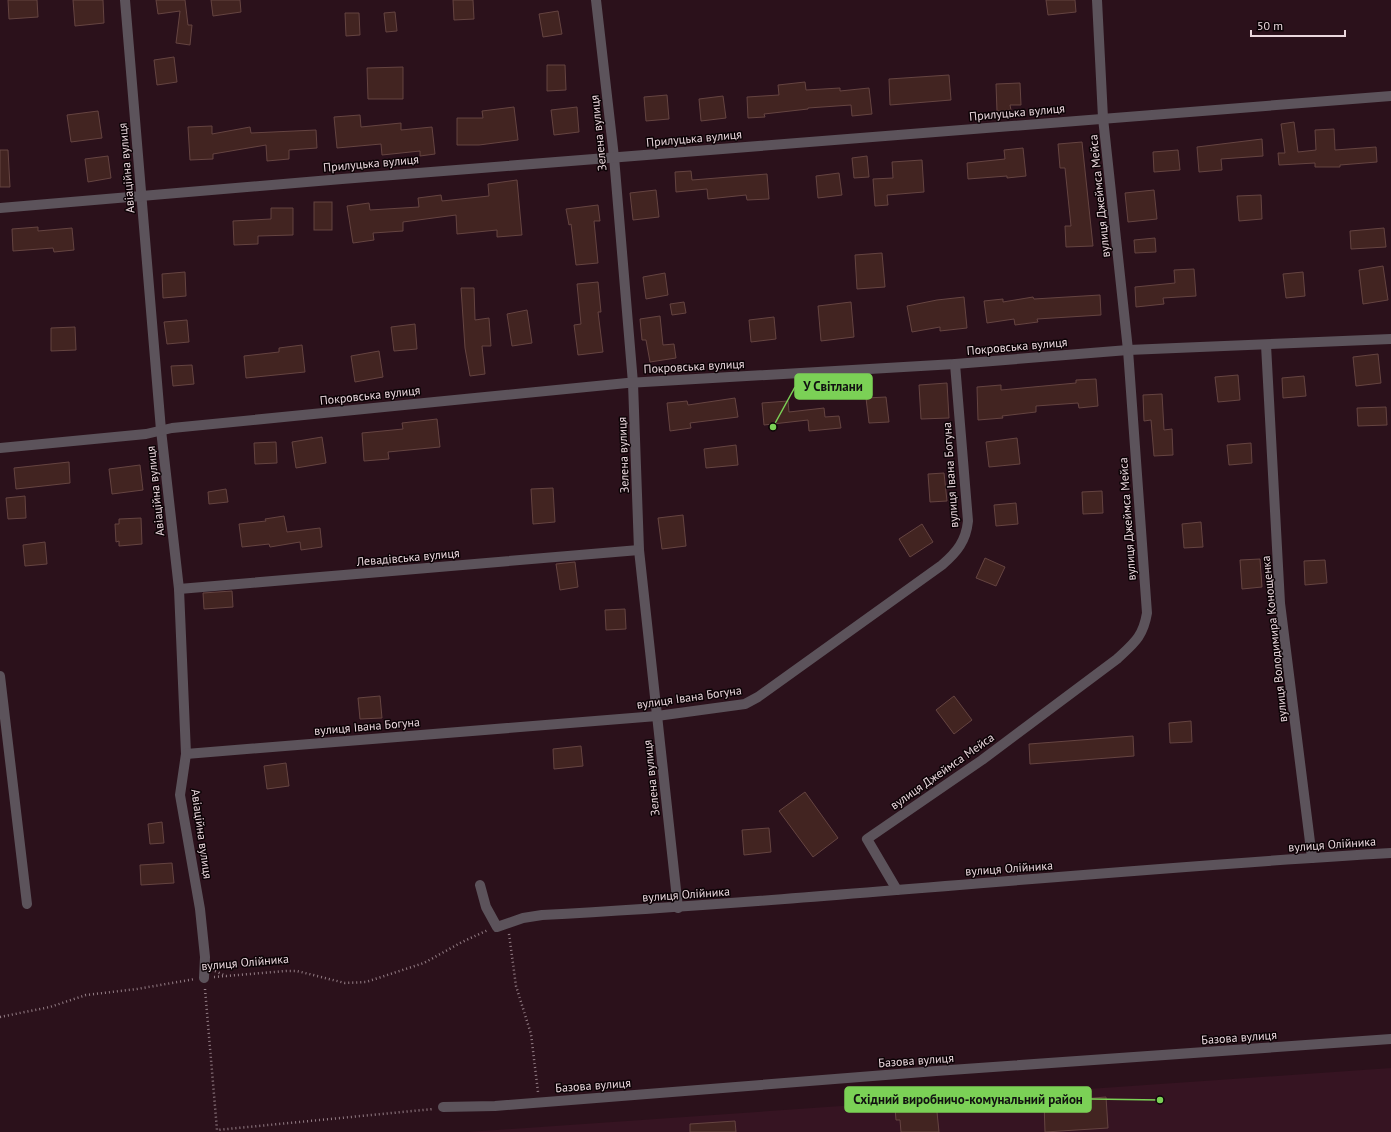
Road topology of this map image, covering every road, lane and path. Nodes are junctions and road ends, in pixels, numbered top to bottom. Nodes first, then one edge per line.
1 (125, 0) edge
2 (596, 0) edge
3 (1097, 0) edge
4 (1391, 96) edge
5 (1103, 118) junction
6 (614, 157) junction
7 (142, 197) junction
8 (0, 208) edge
9 (1391, 339) edge
10 (1266, 345) junction
11 (1128, 350) junction
12 (955, 364) junction
13 (633, 383) junction
14 (161, 430) junction
15 (0, 448) edge
16 (639, 550) junction
17 (178, 589) junction
18 (0, 676) edge
19 (657, 716) junction
20 (186, 754) junction
21 (1391, 853) edge
22 (1312, 858) junction
23 (480, 886) dead end
24 (897, 890) junction
25 (27, 904) dead end
26 (678, 908) junction
27 (501, 926) junction
28 (204, 978) junction
29 (0, 1017) edge
30 (1391, 1039) edge
31 (539, 1102) junction
32 (443, 1108) joint

1 - 7 street, Авіаційна вулиця
2 - 6 street, Зелена вулиця
3 - 5 street, вулиця Джеймса Мейса
4 - 5 street, Прилуцька вулиця
5 - 6 street, Прилуцька вулиця
5 - 11 street, вулиця Джеймса Мейса
6 - 7 street, Прилуцька вулиця
6 - 13 street, Зелена вулиця
7 - 8 street, Прилуцька вулиця
7 - 14 street, Авіаційна вулиця
9 - 10 street, Покровська вулиця
10 - 11 street, Покровська вулиця
10 - 22 street, вулиця Володимира Конощенка
11 - 12 street, Покровська вулиця
11 - 24 street, вулиця Джеймса Мейса
12 - 13 street, Покровська вулиця
12 - 19 street, вулиця Івана Богуна
13 - 14 street, Покровська вулиця
13 - 16 street, Зелена вулиця
14 - 15 street, Покровська вулиця
14 - 17 street, Авіаційна вулиця
16 - 17 street, Левадівська вулиця
16 - 19 street, Зелена вулиця
17 - 20 street, Авіаційна вулиця
18 - 25 street
19 - 20 street, вулиця Івана Богуна
19 - 26 street, Зелена вулиця
20 - 28 street, Авіаційна вулиця
21 - 22 street, вулиця Олійника
22 - 24 street, вулиця Олійника
23 - 27 street
24 - 26 street, вулиця Олійника
26 - 27 street, вулиця Олійника
27 - 28 path, вулиця Олійника
27 - 31 path
28 - 29 path, вулиця Олійника
28 - 32 path
30 - 31 street, Базова вулиця
31 - 32 street, Базова вулиця

